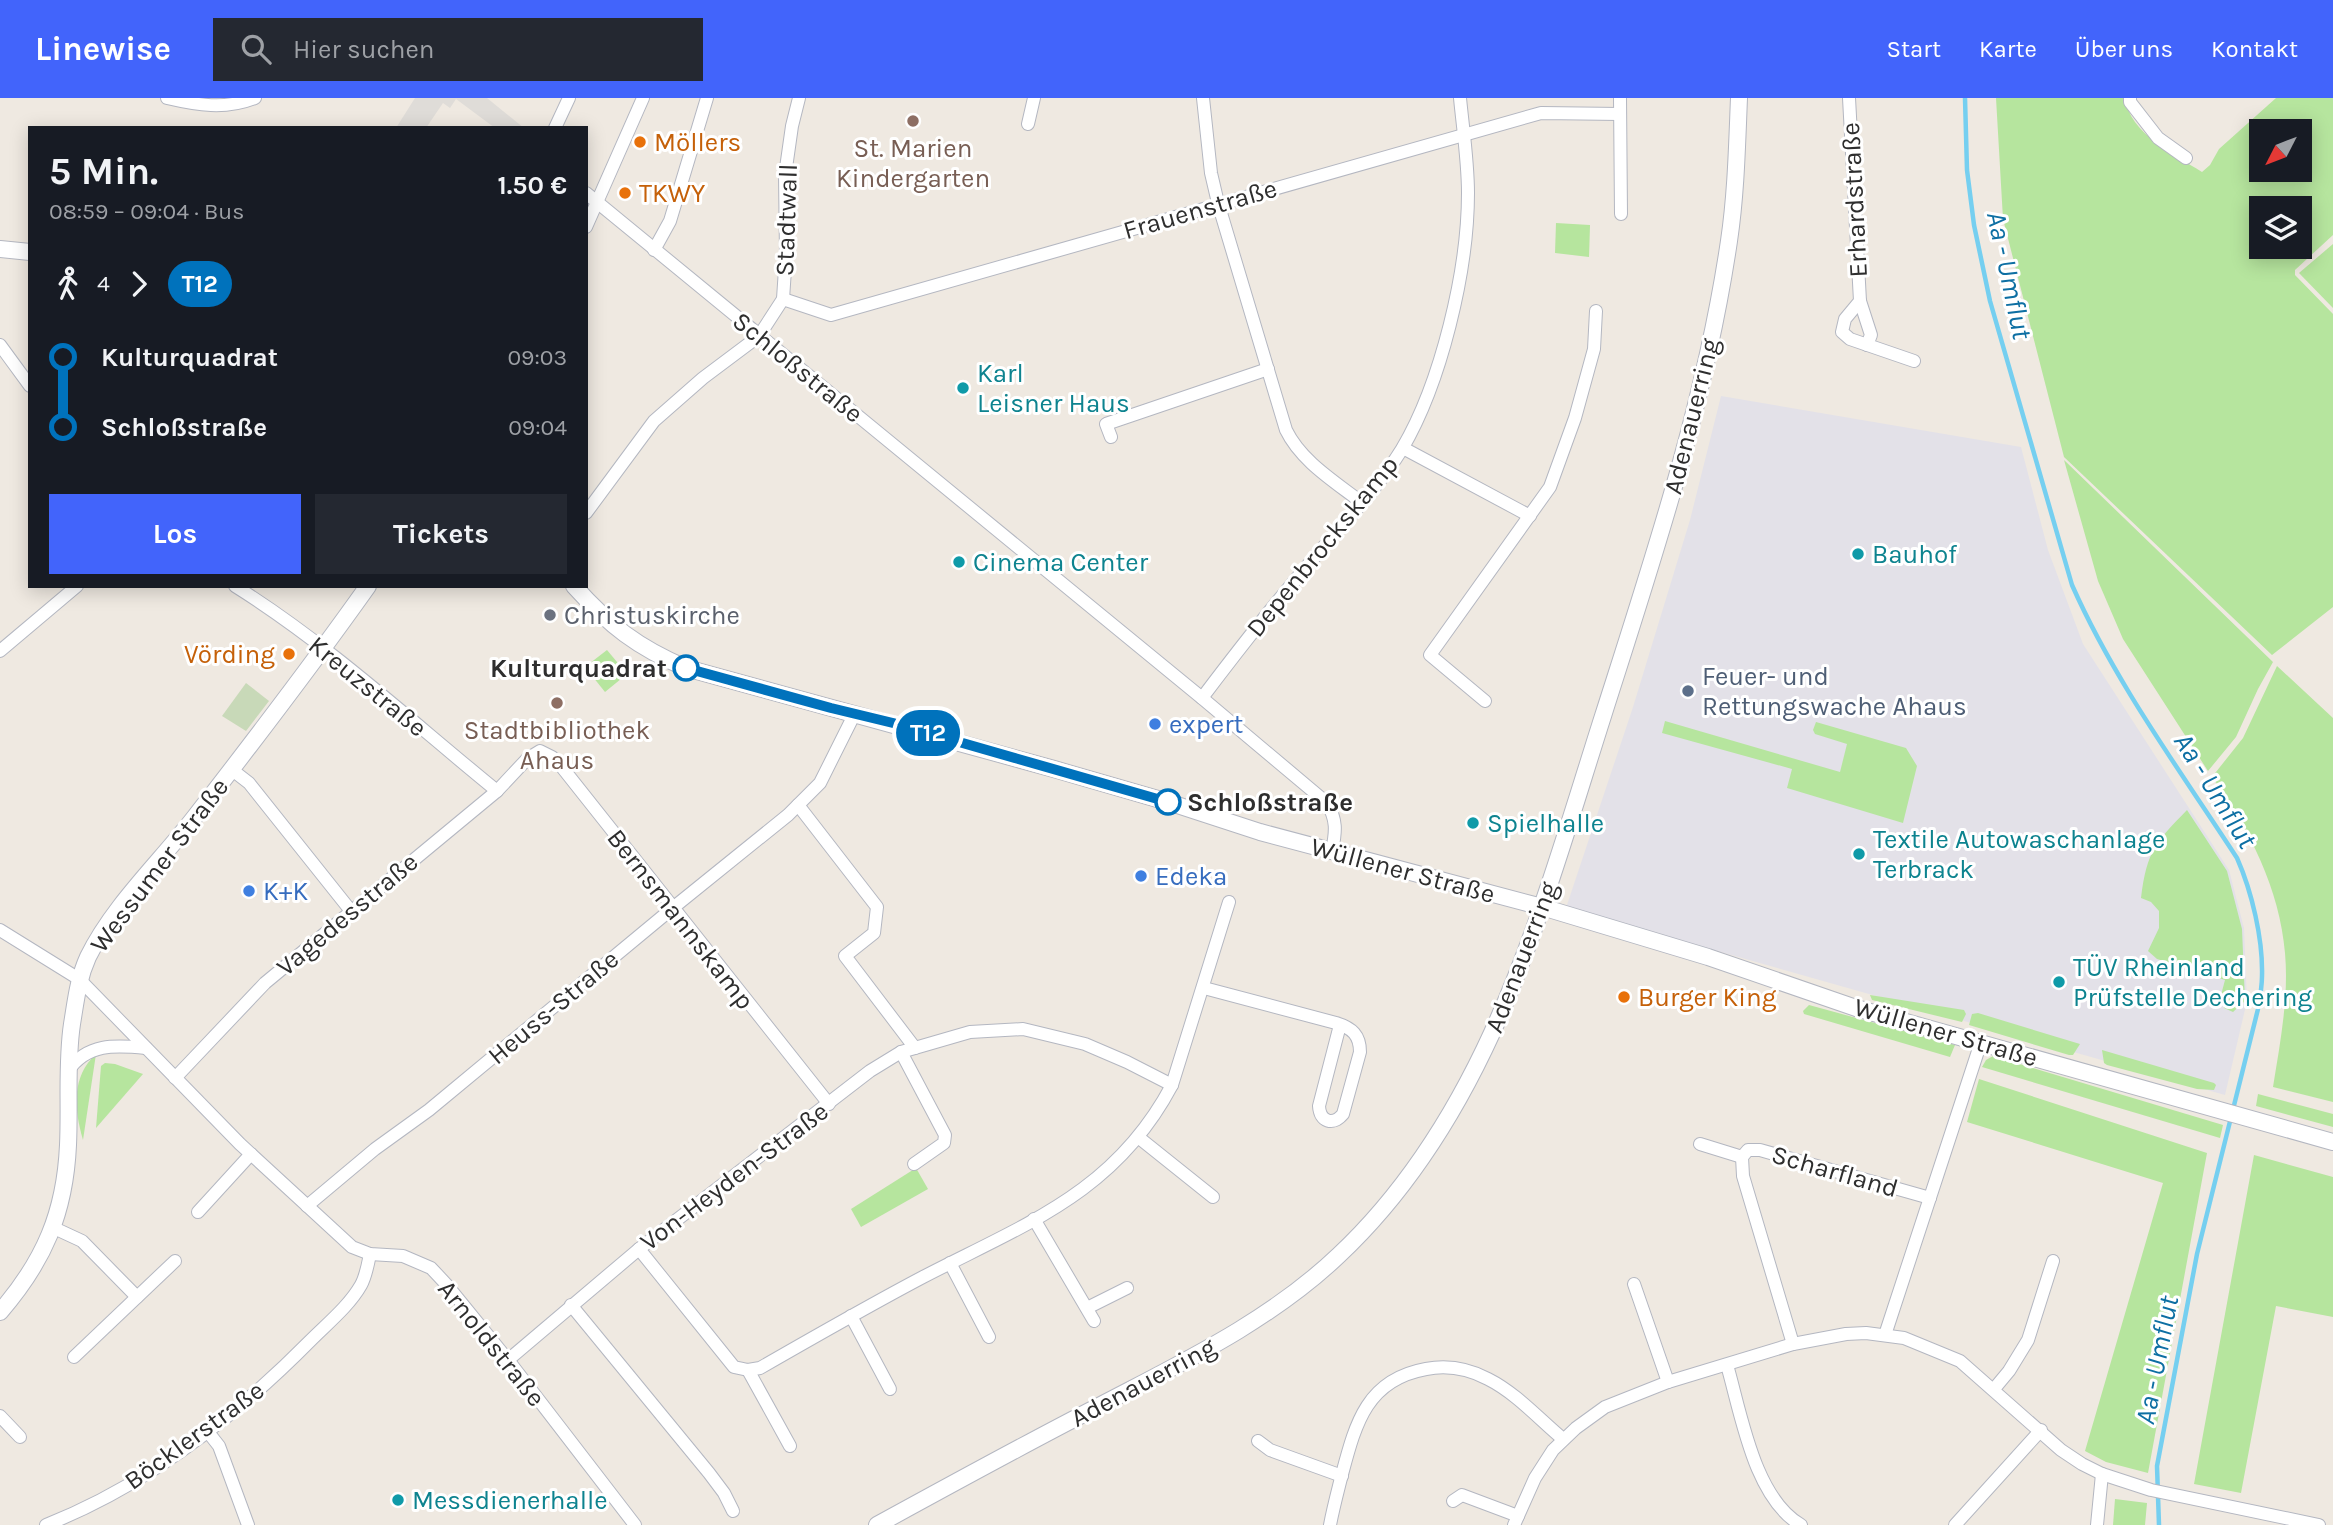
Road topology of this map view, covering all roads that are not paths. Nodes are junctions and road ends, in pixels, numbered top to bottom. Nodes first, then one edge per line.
1 (166, 98) edge
2 (255, 98) edge
3 (569, 98) edge
4 (643, 98) edge
5 (707, 98) edge
6 (799, 98) edge
7 (1034, 98) edge
8 (1203, 98) edge
9 (1460, 98) edge
10 (1620, 98) edge
11 (1739, 98) edge
12 (1849, 98) edge
13 (2130, 98) edge
14 (1620, 114) junction
15 (1028, 124) dead end
16 (556, 126) edge
17 (1463, 134) junction
18 (2186, 158) dead end
19 (588, 195) edge
20 (597, 203) junction
21 (1218, 203) junction
22 (1620, 214) dead end
23 (588, 223) edge
24 (0, 249) edge
25 (654, 250) junction
26 (28, 252) edge
27 (783, 299) junction
28 (1860, 301) junction
29 (1596, 311) dead end
30 (759, 336) junction
31 (0, 345) edge
32 (1867, 345) junction
33 (1914, 361) dead end
34 (1268, 369) junction
35 (28, 383) edge
36 (1111, 437) dead end
37 (1402, 447) junction
38 (1362, 502) junction
39 (588, 510) edge
40 (1530, 516) junction
41 (75, 588) edge
42 (238, 588) edge
43 (367, 588) edge
44 (576, 588) edge
45 (324, 649) junction
46 (0, 651) edge
47 (1202, 698) junction
48 (1485, 701) dead end
49 (854, 715) junction
50 (527, 759) joint
51 (231, 769) junction
52 (497, 791) junction
53 (798, 806) junction
54 (1332, 850) junction
55 (1229, 902) dead end
56 (674, 907) junction
57 (1542, 907) junction
58 (351, 911) junction
59 (0, 930) edge
60 (79, 979) junction
61 (1204, 988) junction
62 (1340, 1025) junction
63 (1981, 1042) junction
64 (146, 1048) junction
65 (915, 1048) junction
66 (901, 1052) junction
67 (68, 1072) junction
68 (175, 1078) junction
69 (1172, 1085) junction
70 (830, 1104) junction
71 (1138, 1137) junction
72 (2333, 1142) edge
73 (1700, 1144) dead end
74 (251, 1154) junction
75 (1742, 1157) junction
76 (914, 1164) dead end
77 (1213, 1198) dead end
78 (1930, 1198) junction
79 (307, 1206) junction
80 (198, 1212) dead end
81 (1034, 1219) junction
82 (54, 1228) junction
83 (639, 1249) junction
84 (370, 1254) junction
85 (175, 1261) dead end
86 (2053, 1261) dead end
87 (950, 1263) junction
88 (1634, 1284) dead end
89 (1127, 1288) dead end
90 (137, 1297) junction
91 (571, 1305) junction
92 (1087, 1308) junction
93 (0, 1312) edge
94 (850, 1316) junction
95 (1094, 1321) dead end
96 (1885, 1335) junction
97 (989, 1337) dead end
98 (1793, 1344) junction
99 (74, 1357) dead end
100 (508, 1360) junction
101 (1727, 1365) junction
102 (748, 1370) junction
103 (1668, 1382) junction
104 (890, 1389) dead end
105 (1994, 1389) junction
106 (0, 1416) edge
107 (2041, 1430) junction
108 (208, 1432) junction
109 (20, 1437) dead end
110 (1563, 1439) junction
111 (1258, 1441) dead end
112 (790, 1446) dead end
113 (2102, 1474) junction
114 (1342, 1476) junction
115 (1453, 1501) dead end
116 (733, 1511) dead end
117 (1516, 1520) edge
118 (46, 1525) edge
119 (248, 1525) edge
120 (635, 1525) edge
121 (877, 1525) edge
122 (1330, 1525) edge
123 (1801, 1525) edge
124 (1955, 1525) edge
125 (2098, 1525) edge
126 (2319, 1525) edge

1 - 2 street
3 - 16 street
4 - 20 street
5 - 25 street
6 - 27 street, Stadtwall
7 - 15 street
8 - 21 street
9 - 17 street, Depenbrockskamp
10 - 14 street
11 - 57 main road, Adenauerring
12 - 28 street, Erhardstraße
13 - 18 street
14 - 17 street, Frauenstraße
14 - 22 street
17 - 21 street, Frauenstraße
17 - 37 street, Depenbrockskamp
19 - 20 street, Schloßstraße
20 - 23 street
20 - 25 street, Schloßstraße
21 - 27 street, Frauenstraße
21 - 34 street
24 - 26 main road
25 - 30 street, Schloßstraße
27 - 30 street, Stadtwall
28 - 32 street, Erhardstraße
28 - 32 street, Erhardstraße
29 - 40 street
30 - 39 street
30 - 47 street, Schloßstraße
31 - 35 street
32 - 33 street, Erhardstraße
34 - 36 street
34 - 38 street
37 - 38 street, Depenbrockskamp
37 - 40 street
38 - 47 street, Depenbrockskamp
40 - 48 street
41 - 46 street
42 - 45 street, Kreuzstraße
43 - 45 main road, Wessumer Straße
44 - 49 main road, Wüllener Straße
45 - 51 main road, Wessumer Straße
45 - 52 street, Kreuzstraße
47 - 54 street, Schloßstraße
49 - 53 street, Heuss-Straße
49 - 54 main road, Wüllener Straße
50 - 52 street, Vagedesstraße
50 - 56 street, Bernsmannskamp
51 - 58 street
51 - 60 main road, Wessumer Straße
52 - 58 street, Vagedesstraße
53 - 56 street, Heuss-Straße
53 - 65 street
54 - 57 main road, Wüllener Straße
55 - 61 street
56 - 70 street, Bernsmannskamp
56 - 79 street, Heuss-Straße
57 - 63 main road, Wüllener Straße
57 - 121 main road, Adenauerring
58 - 68 street, Vagedesstraße
59 - 60 street, Arnoldstraße
60 - 64 street, Arnoldstraße
60 - 67 main road, Wessumer Straße
61 - 62 street
61 - 69 street
62 - 62 street
63 - 72 main road, Wüllener Straße
63 - 78 street, Scharfland
64 - 67 street
64 - 68 street, Arnoldstraße
65 - 66 street, Von-Heyden-Straße
65 - 69 street, Von-Heyden-Straße
66 - 70 street, Von-Heyden-Straße
66 - 76 street
67 - 82 main road, Wessumer Straße
68 - 74 street, Arnoldstraße
69 - 71 street
70 - 83 street, Von-Heyden-Straße
71 - 77 street
71 - 81 street
73 - 75 street, Scharfland
74 - 79 street, Arnoldstraße
74 - 80 street
75 - 78 street, Scharfland
75 - 98 street, Scharfland
78 - 96 street, Scharfland
79 - 84 street, Arnoldstraße
81 - 87 street
81 - 92 street
82 - 90 street
82 - 93 main road, Wessumer Straße
83 - 91 street, Von-Heyden-Straße
83 - 102 street
84 - 100 street, Arnoldstraße
84 - 108 street, Böcklerstraße
85 - 90 street
86 - 105 street
87 - 94 street
87 - 97 street
88 - 103 street
89 - 92 street
90 - 99 street
91 - 100 street, Von-Heyden-Straße
91 - 116 street
92 - 95 street
94 - 102 street
94 - 104 street
96 - 98 street
96 - 105 street
98 - 101 street
100 - 120 street, Arnoldstraße
101 - 103 street
101 - 123 street
102 - 112 street
103 - 110 street
105 - 107 street
106 - 109 street
107 - 113 street
107 - 124 street
108 - 118 street, Böcklerstraße
108 - 119 street
110 - 114 street
110 - 117 street
111 - 114 street
113 - 125 street
113 - 126 street
114 - 122 street
115 - 117 street

